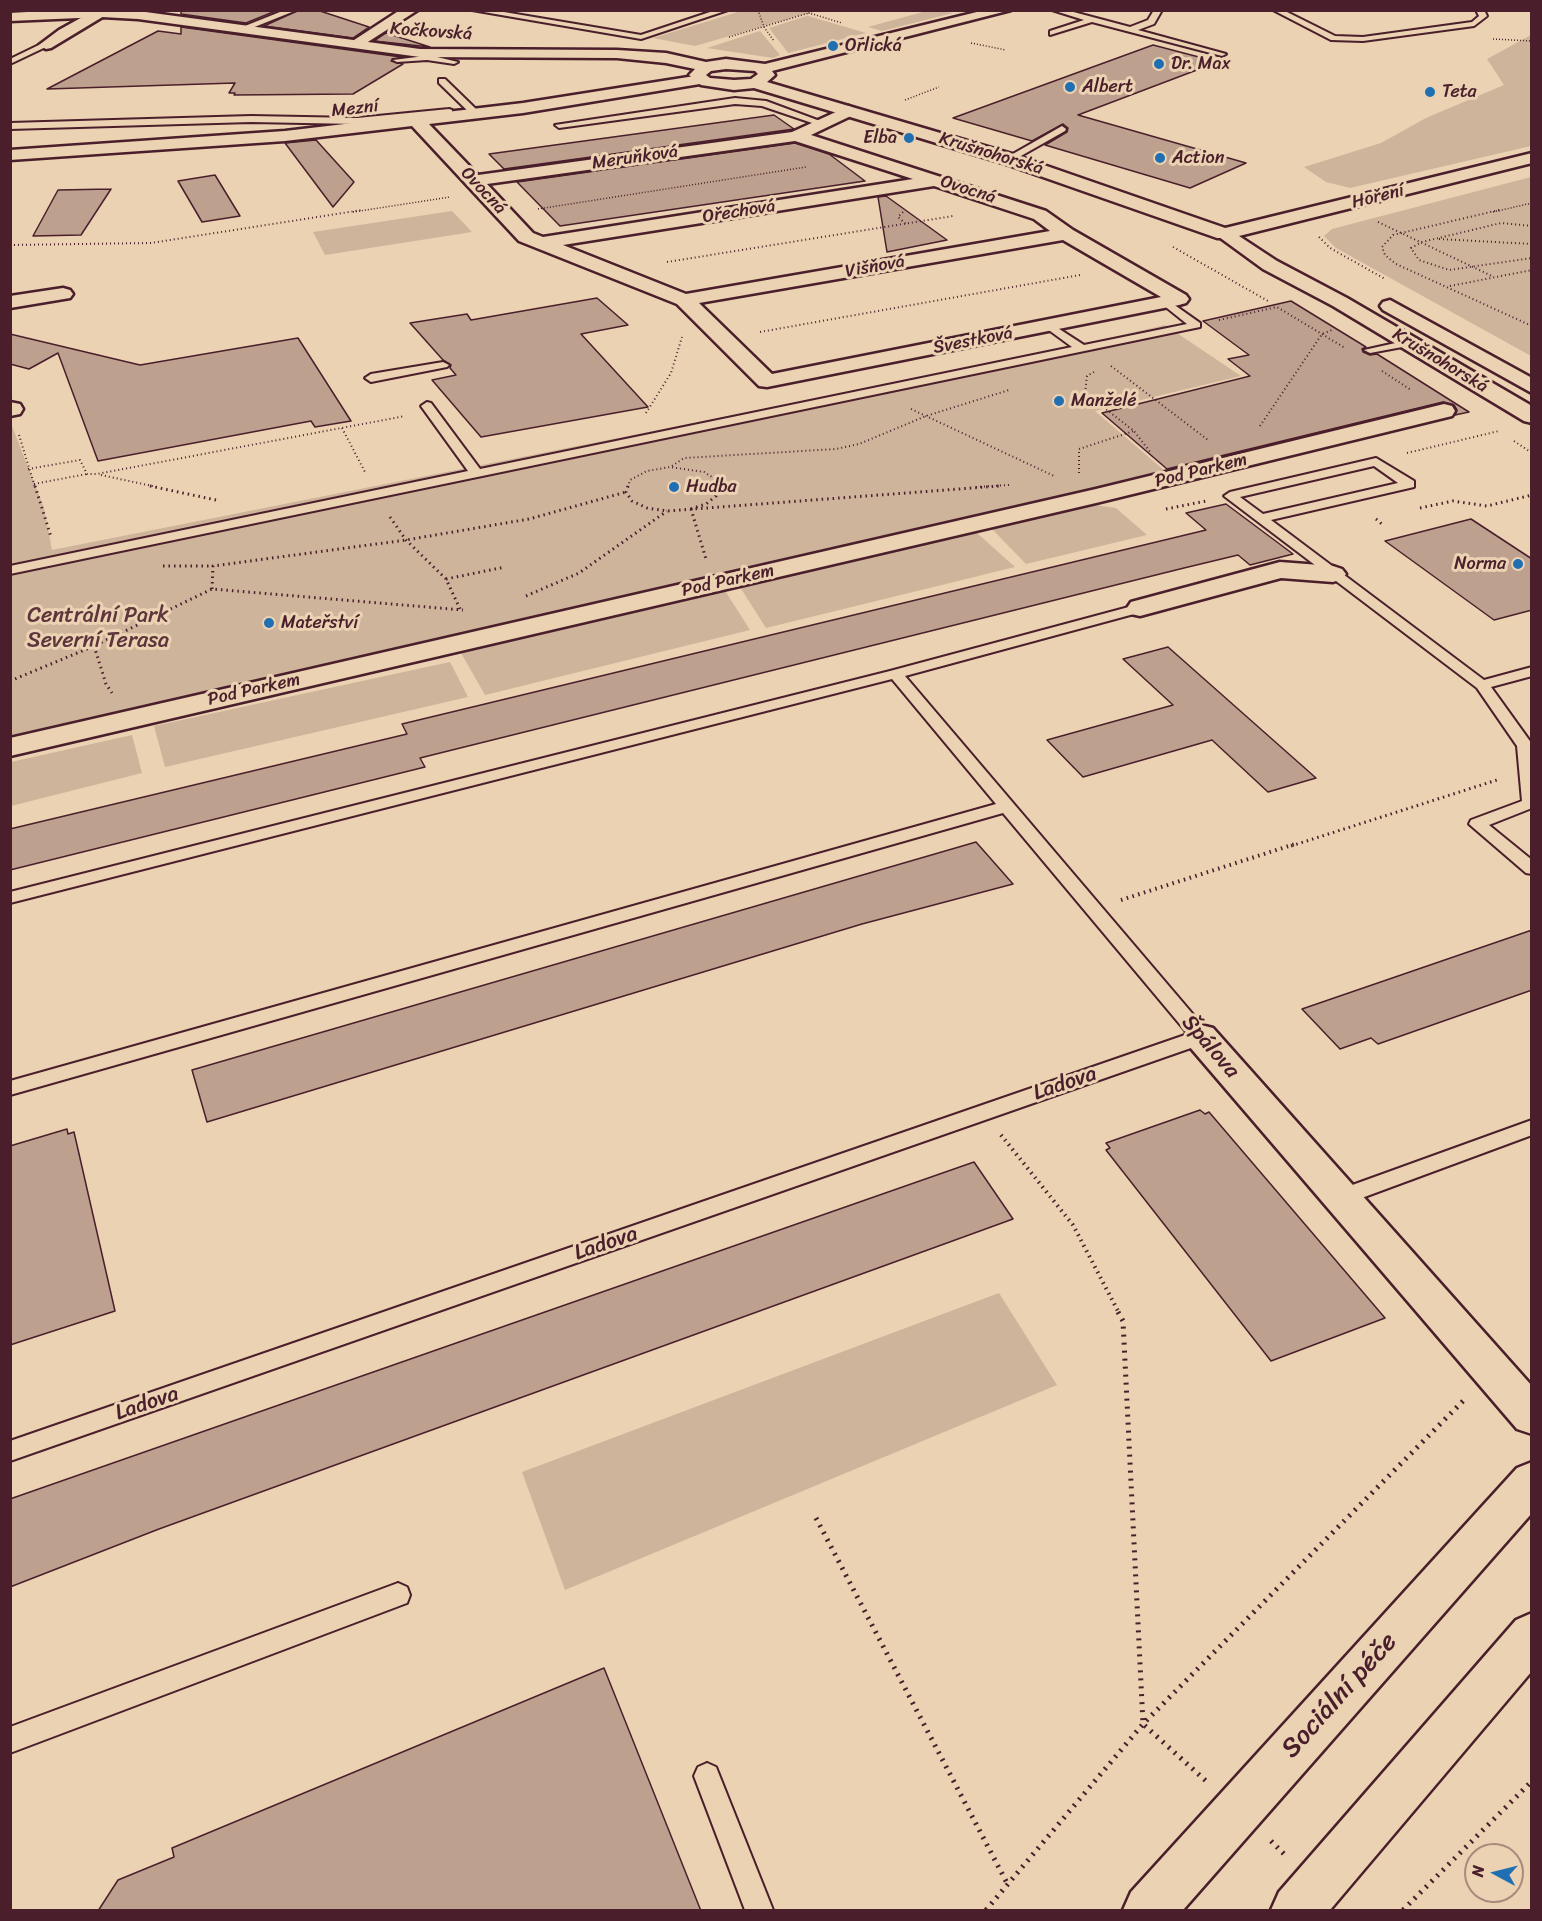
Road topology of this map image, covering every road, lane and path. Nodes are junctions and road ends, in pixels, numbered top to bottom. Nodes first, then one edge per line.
1 (294, 10) edge
2 (411, 10) edge
3 (476, 10) edge
4 (725, 10) edge
5 (758, 10) edge
6 (1004, 10) edge
7 (1055, 10) edge
8 (1158, 10) edge
9 (1276, 10) edge
10 (1480, 10) edge
11 (105, 12) edge
12 (809, 13) dead end
13 (10, 17) edge
14 (1091, 20) junction
15 (239, 30) junction
16 (1130, 30) junction
17 (1053, 33) dead end
18 (355, 44) junction
19 (46, 45) joint
20 (1221, 54) dead end
21 (429, 56) junction
22 (398, 60) dead end
23 (10, 62) edge
24 (454, 62) dead end
25 (703, 74) junction
26 (759, 76) junction
27 (442, 81) dead end
28 (849, 111) junction
29 (474, 112) junction
30 (416, 122) junction
31 (824, 124) junction
32 (559, 125) dead end
33 (10, 126) edge
34 (1062, 129) dead end
35 (796, 136) junction
36 (10, 155) edge
37 (1532, 158) edge
38 (1008, 159) junction
39 (812, 166) dead end
40 (938, 180) junction
41 (478, 186) junction
42 (1532, 203) edge
43 (1016, 205) junction
44 (504, 214) junction
45 (1374, 220) dead end
46 (1532, 226) edge
47 (1320, 230) dead end
48 (1402, 233) junction
49 (1066, 234) junction
50 (1224, 234) junction
51 (1432, 239) junction
52 (1422, 242) junction
53 (541, 243) junction
54 (1532, 244) edge
55 (10, 245) edge
56 (1291, 255) dead end
57 (1532, 258) edge
58 (1124, 267) junction
59 (1477, 268) junction
60 (1532, 270) edge
61 (610, 271) junction
62 (1494, 277) junction
63 (1394, 284) dead end
64 (1448, 286) junction
65 (63, 294) dead end
66 (1372, 295) dead end
67 (684, 300) junction
68 (1172, 300) junction
69 (10, 302) edge
70 (1196, 325) junction
71 (1050, 326) junction
72 (1532, 326) edge
73 (723, 338) junction
74 (1409, 343) junction
75 (1084, 350) junction
76 (1370, 350) dead end
77 (443, 364) dead end
78 (1108, 364) dead end
79 (1097, 370) dead end
80 (405, 372) junction
81 (371, 378) dead end
82 (767, 381) joint
83 (413, 383) dead end
84 (1532, 387) edge
85 (11, 408) edge
86 (429, 409) joint
87 (1444, 411) dead end
88 (1532, 416) edge
89 (342, 428) junction
90 (1499, 431) dead end
91 (598, 448) junction
92 (356, 453) dead end
93 (1237, 462) junction
94 (1376, 462) junction
95 (670, 467) junction
96 (28, 470) junction
97 (476, 473) junction
98 (87, 474) junction
99 (97, 474) junction
100 (1080, 477) dead end
101 (1058, 478) dead end
102 (34, 484) junction
103 (1021, 484) dead end
104 (626, 492) junction
105 (375, 494) junction
106 (1532, 495) edge
107 (1230, 496) junction
108 (219, 500) dead end
109 (691, 509) junction
110 (1416, 509) dead end
111 (1169, 510) dead end
112 (667, 512) junction
113 (1384, 517) dead end
114 (1260, 519) junction
115 (1383, 525) dead end
116 (406, 540) junction
117 (59, 560) junction
118 (505, 567) dead end
119 (10, 570) edge
120 (1333, 574) junction
121 (446, 579) junction
122 (718, 584) junction
123 (212, 589) junction
124 (525, 597) dead end
125 (471, 608) dead end
126 (1140, 608) joint
127 (460, 610) junction
128 (475, 638) junction
129 (94, 646) junction
130 (1532, 671) edge
131 (895, 674) junction
132 (10, 681) edge
133 (1482, 685) junction
134 (126, 720) junction
135 (10, 747) edge
136 (1529, 770) edge
137 (1005, 807) junction
138 (1532, 869) edge
139 (10, 898) edge
140 (1092, 909) junction
141 (1201, 1037) junction
142 (10, 1088) edge
143 (984, 1113) junction
144 (1532, 1127) edge
145 (1340, 1198) junction
146 (1492, 1372) junction
147 (1532, 1416) edge
148 (10, 1451) edge
149 (1532, 1481) edge
150 (816, 1518) dead end
151 (398, 1595) dead end
152 (1532, 1635) edge
153 (1143, 1724) junction
154 (10, 1740) edge
155 (707, 1776) dead end
156 (1532, 1781) edge
157 (1239, 1810) junction
158 (1008, 1885) junction
159 (1307, 1899) edge
160 (759, 1911) edge
161 (986, 1911) edge
162 (1149, 1911) edge
163 (1403, 1911) edge

1 - 15 lane
2 - 18 street
3 - 4 lane
5 - 12 path
6 - 26 street
7 - 14 lane
8 - 16 lane
9 - 10 lane
11 - 13 street, Kočkovská
11 - 15 street, Kočkovská
11 - 19 street
14 - 16 lane
14 - 17 lane
15 - 18 street, Kočkovská
16 - 20 lane
18 - 21 street, Kočkovská
19 - 23 lane
21 - 22 lane
21 - 24 lane
21 - 25 street, Kočkovská
25 - 26 street
25 - 26 street, Mezní
25 - 29 street, Mezní
26 - 28 street, Krušnohorská
27 - 29 lane
28 - 31 street
28 - 38 street, Krušnohorská
29 - 30 street, Mezní
29 - 33 lane
30 - 36 street, Mezní
30 - 41 street, Ovocná
31 - 32 lane
31 - 35 street
34 - 38 lane
35 - 40 street, Ovocná
35 - 41 street, Meruňková
37 - 50 street, Hoření
38 - 50 street, Krušnohorská
39 - 44 path
40 - 43 street, Ovocná
40 - 53 street, Ořechová
41 - 44 street, Ovocná
41 - 55 path
42 - 48 path
43 - 49 street, Ovocná
43 - 61 path
44 - 53 street, Ovocná
45 - 48 path
46 - 51 path
47 - 63 path
48 - 52 path
48 - 64 path
49 - 58 street, Ovocná
49 - 67 street, Višňová
50 - 56 street, Krušnohorská
50 - 74 street, Krušnohorská
51 - 52 path
51 - 54 path
52 - 59 path
52 - 59 path
53 - 61 street, Ovocná
57 - 59 path
58 - 68 street, Ovocná
58 - 73 path
59 - 62 path
60 - 62 path
61 - 67 street, Ovocná
62 - 64 path
64 - 72 path
65 - 69 street
66 - 84 street, Krušnohorská
67 - 73 street, Ovocná
67 - 91 path
68 - 70 lane
68 - 71 street, Švestková
70 - 75 lane
70 - 93 path
71 - 75 lane
71 - 82 street, Švestková
73 - 82 street, Ovocná
74 - 76 lane
74 - 88 street, Krušnohorská
75 - 91 lane
77 - 80 lane
78 - 93 path
79 - 100 path
80 - 81 lane
80 - 83 lane
85 - 96 path
86 - 89 path
86 - 97 lane
87 - 93 street, Pod Parkem
89 - 92 path
89 - 99 path
90 - 94 path
91 - 97 lane
93 - 122 street, Pod Parkem
94 - 107 lane
94 - 114 lane
95 - 101 path
95 - 104 path
95 - 109 path
96 - 98 path
96 - 102 path
97 - 105 lane
98 - 99 path
98 - 102 path
99 - 108 path
102 - 117 path
103 - 109 path
104 - 112 path
104 - 116 path
105 - 116 path
105 - 117 lane
106 - 110 path
107 - 111 path
107 - 114 lane
109 - 112 path
109 - 122 path
112 - 124 path
113 - 115 path
114 - 120 lane
116 - 121 path
116 - 123 path
117 - 119 lane
118 - 121 path
120 - 126 street
120 - 133 lane
121 - 127 path
122 - 128 street, Pod Parkem
123 - 127 path
123 - 129 path
125 - 127 path
126 - 131 lane
127 - 128 path
128 - 134 street, Pod Parkem
129 - 132 path
129 - 134 path
130 - 133 lane
131 - 137 lane, Špálova
131 - 139 lane
133 - 136 lane
134 - 135 street, Pod Parkem
136 - 138 lane
136 - 140 path
137 - 140 lane, Špálova
137 - 142 lane
140 - 141 lane, Špálova
141 - 143 lane, Ladova
141 - 145 street, Špálova
143 - 148 lane, Ladova
143 - 153 path
144 - 145 lane
145 - 146 street, Špálova
146 - 147 street, Špálova
146 - 153 path
149 - 157 street, Sociální péče
150 - 158 path
151 - 154 lane
152 - 159 street
153 - 157 path
153 - 158 path
155 - 160 lane
156 - 163 path
157 - 159 path
157 - 162 street, Sociální péče
158 - 161 path

